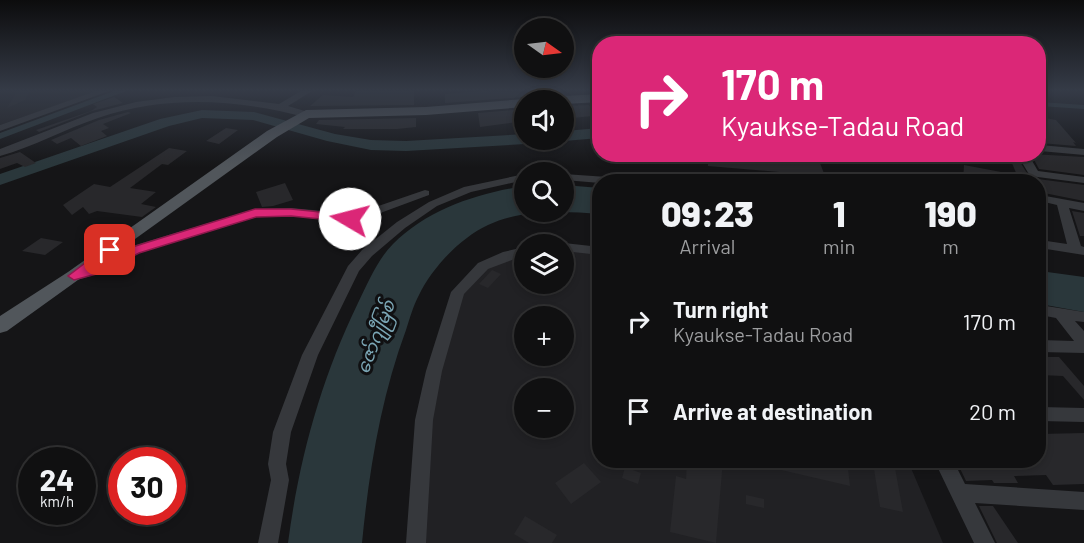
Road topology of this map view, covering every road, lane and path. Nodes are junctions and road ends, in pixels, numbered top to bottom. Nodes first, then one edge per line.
1 (33, 116) edge
2 (100, 116) edge
3 (300, 116) edge
4 (0, 128) edge
5 (1046, 149) edge
6 (1084, 152) edge
7 (0, 153) edge
8 (1046, 175) edge
9 (574, 178) edge
10 (514, 179) edge
11 (592, 179) edge
12 (1084, 180) edge
13 (425, 193) dead end
14 (1046, 199) edge
15 (1062, 202) junction
16 (1084, 207) edge
17 (1046, 245) edge
18 (574, 248) edge
19 (592, 250) edge
20 (1079, 250) edge
21 (514, 254) edge
22 (74, 276) junction
23 (1046, 311) edge
24 (1061, 314) junction
25 (1084, 317) edge
26 (0, 326) edge
27 (1084, 342) edge
28 (1046, 345) edge
29 (1084, 348) edge
30 (1046, 414) edge
31 (1084, 416) edge
32 (947, 468) edge
33 (960, 493) junction
34 (1084, 501) edge
35 (268, 543) edge
36 (416, 543) edge
37 (985, 543) edge

1 - 4 street
2 - 7 street
3 - 22 main road
5 - 6 street
8 - 12 street
9 - 11 street
10 - 35 street
13 - 22 street
14 - 15 street
15 - 16 street
15 - 20 street
17 - 20 street
18 - 19 street
21 - 36 street
22 - 26 main road
23 - 24 street
24 - 25 street
24 - 27 street
28 - 29 street
30 - 31 street
32 - 33 street
33 - 34 street
33 - 37 street

